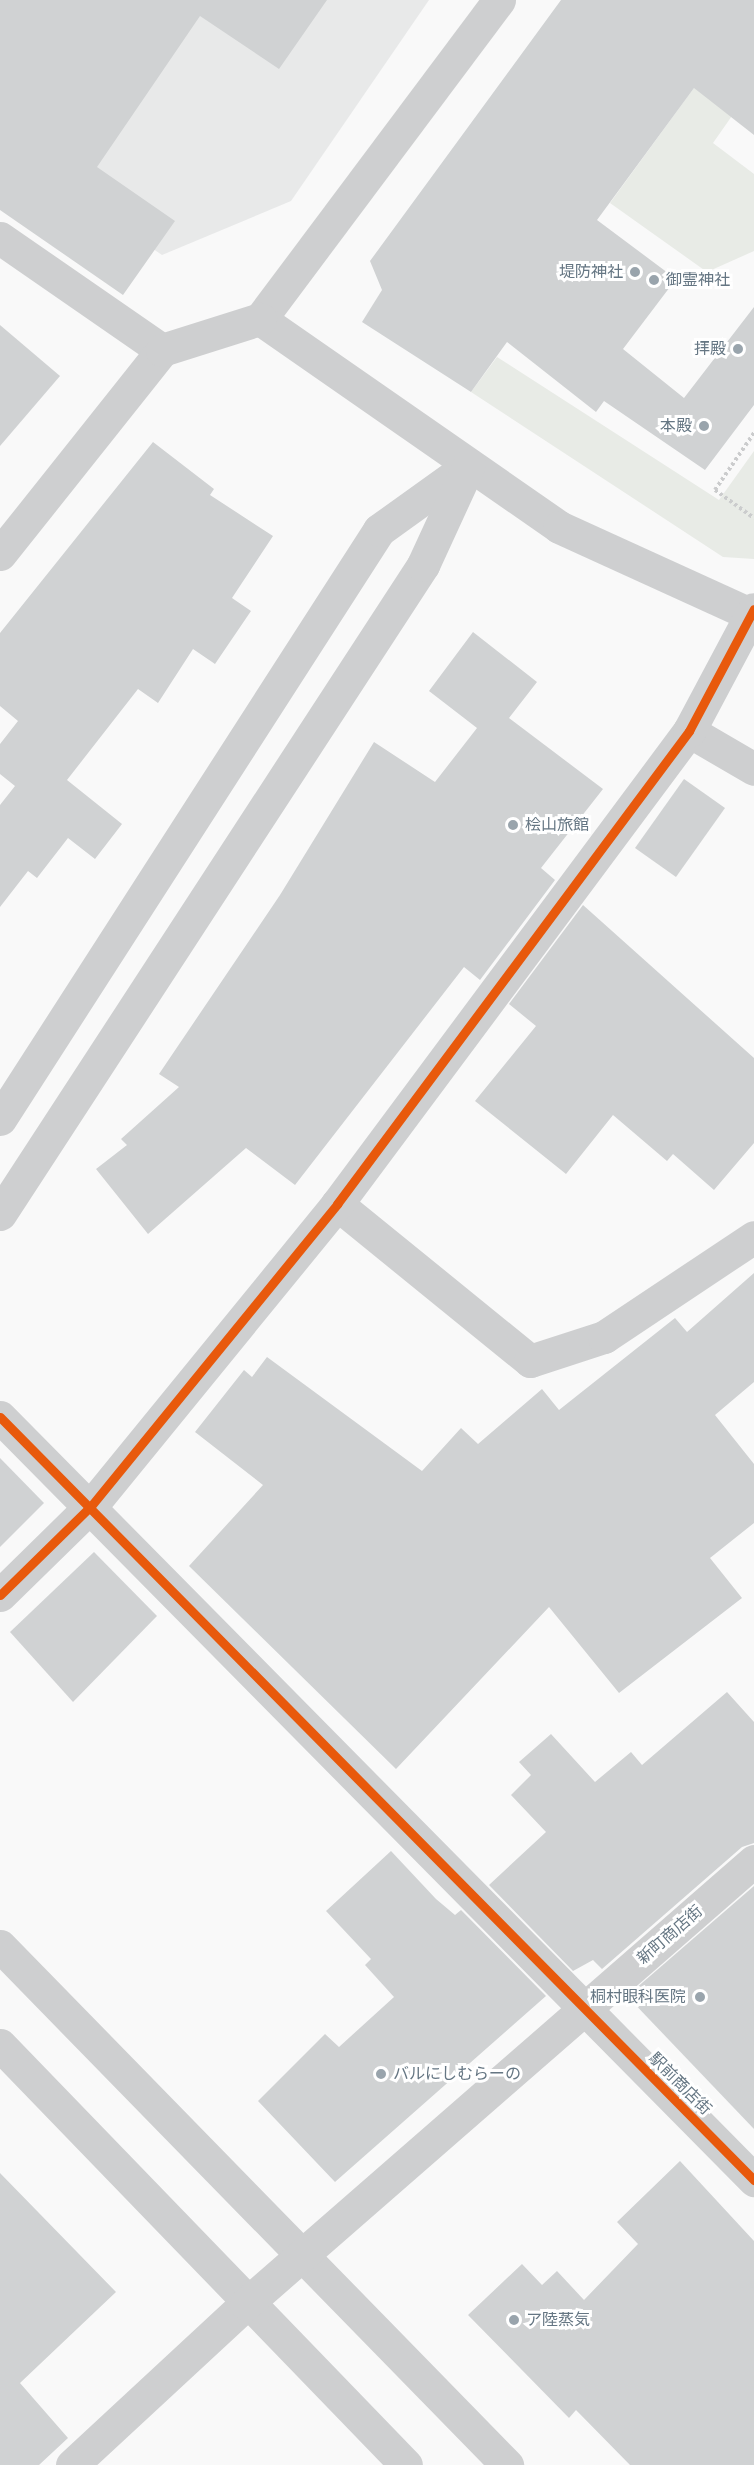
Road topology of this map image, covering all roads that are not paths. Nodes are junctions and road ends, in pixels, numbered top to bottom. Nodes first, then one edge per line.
1 (499, 0) edge
2 (0, 238) edge
3 (260, 319) junction
4 (162, 350) junction
5 (469, 465) junction
6 (0, 554) edge
7 (753, 614) edge
8 (689, 730) junction
9 (754, 769) edge
10 (0, 1119) edge
11 (338, 1204) junction
12 (0, 1214) edge
13 (754, 1236) edge
14 (0, 1417) edge
15 (91, 1506) junction
16 (0, 1595) edge
17 (754, 1861) edge
18 (0, 1946) edge
19 (586, 2009) junction
20 (0, 2045) edge
21 (754, 2180) edge
22 (301, 2256) junction
23 (246, 2304) junction
24 (72, 2465) edge
25 (406, 2465) edge
26 (507, 2465) edge

1 - 3 street
2 - 4 street
3 - 4 street
3 - 5 street
4 - 6 street
5 - 7 street
5 - 10 street
5 - 12 street
7 - 8 street
8 - 9 street
8 - 11 street
11 - 13 street
11 - 15 street
14 - 15 street, 駅前商店街
15 - 16 street
15 - 19 street, 駅前商店街
17 - 19 street, 新町商店街
18 - 22 street
19 - 21 street, 駅前商店街
19 - 22 street, 新町商店街
20 - 23 street
22 - 23 street, 新町商店街
22 - 26 street
23 - 24 street, 新町商店街
23 - 25 street

